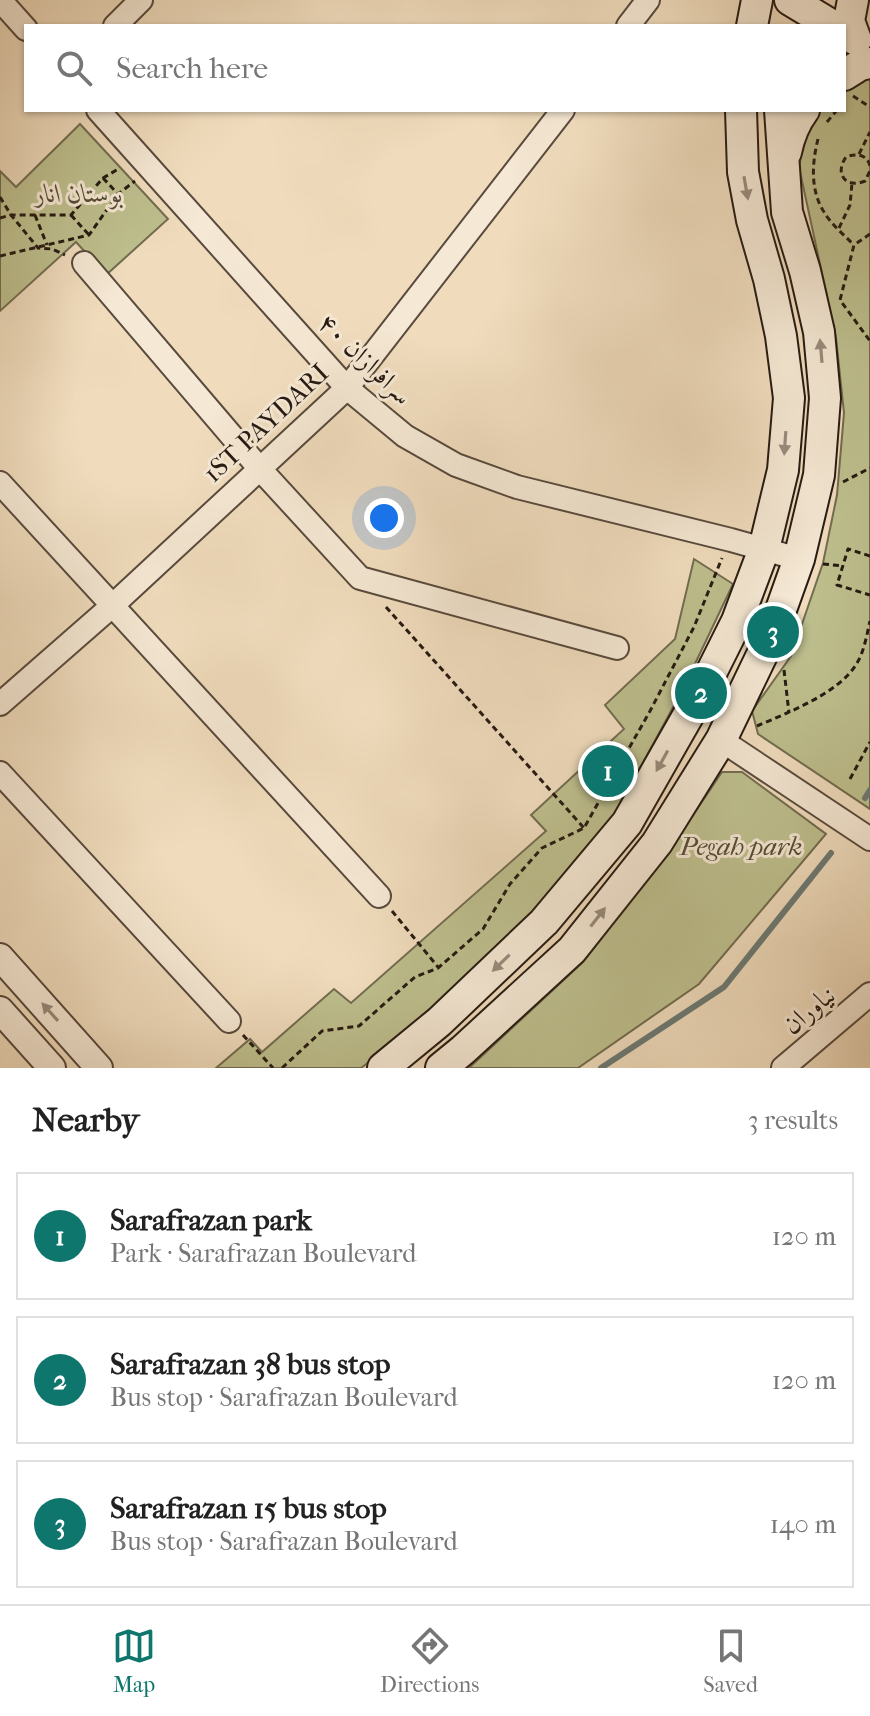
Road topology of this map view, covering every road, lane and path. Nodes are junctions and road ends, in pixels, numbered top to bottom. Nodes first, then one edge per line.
1 (0, 0) edge
2 (141, 0) edge
3 (648, 0) edge
4 (757, 0) edge
5 (853, 0) edge
6 (790, 7) edge
7 (117, 24) edge
8 (630, 24) edge
9 (752, 24) edge
10 (822, 24) edge
11 (24, 27) edge
12 (855, 42) edge
13 (846, 74) edge
14 (846, 91) edge
15 (870, 107) edge
16 (100, 112) edge
17 (561, 112) edge
18 (741, 112) edge
19 (780, 112) edge
20 (817, 122) edge
21 (870, 132) edge
22 (859, 154) junction
23 (145, 162) junction
24 (870, 169) edge
25 (783, 170) junction
26 (103, 178) junction
27 (852, 183) junction
28 (118, 194) junction
29 (0, 197) edge
30 (11, 215) junction
31 (35, 215) junction
32 (71, 215) junction
33 (0, 218) edge
34 (839, 228) junction
35 (870, 234) edge
36 (89, 235) junction
37 (854, 245) junction
38 (47, 246) junction
39 (38, 248) junction
40 (0, 256) edge
41 (84, 263) joint
42 (870, 341) edge
43 (347, 388) junction
44 (870, 468) edge
45 (260, 469) junction
46 (0, 483) edge
47 (840, 483) dead end
48 (731, 540) junction
49 (764, 549) junction
50 (870, 556) edge
51 (799, 559) junction
52 (360, 578) junction
53 (870, 595) edge
54 (112, 606) junction
55 (870, 621) edge
56 (617, 648) dead end
57 (0, 704) edge
58 (721, 740) junction
59 (870, 742) edge
60 (0, 773) edge
61 (850, 779) dead end
62 (584, 828) junction
63 (870, 839) edge
64 (379, 896) joint
65 (0, 957) edge
66 (438, 968) junction
67 (870, 994) edge
68 (0, 1010) edge
69 (229, 1021) joint
70 (52, 1068) edge
71 (99, 1068) edge
72 (273, 1068) edge
73 (282, 1068) edge
74 (383, 1068) edge
75 (441, 1068) edge
76 (783, 1068) edge

1 - 11 street
2 - 7 street
3 - 8 street
4 - 9 main road
5 - 12 main road
6 - 10 main road
12 - 13 main road
14 - 15 path
16 - 23 street, سرافرازان ۴۰
17 - 43 street, 1ST PAYDARI
18 -> 49 main road
19 - 25 main road
20 - 25 main road
20 - 34 path
21 - 22 path
22 - 24 path
22 - 27 path
23 - 26 path
23 - 28 path
23 - 43 street, سرافرازان ۴۰
24 - 27 path
51 -> 25 main road
26 - 28 path
26 - 32 path
27 - 34 path
28 - 36 path
29 - 30 path
30 - 31 path
30 - 33 path
30 - 39 path
31 - 32 path
31 - 38 path
32 - 36 path
34 - 37 path
35 - 37 path
36 - 38 path
37 - 42 path
38 - 39 path
39 - 40 path
39 - 41 path
41 - 45 street
43 - 45 street, 1ST PAYDARI
43 - 48 street, سرافرازان ۴۰
44 - 47 path
45 - 52 street
45 - 54 street, 1ST PAYDARI
46 - 54 street
48 - 49 street, سرافرازان ۴۰
48 - 62 path
49 - 51 street, سرافرازان ۴۰
49 -> 74 main road
50 - 53 path
51 - 58 main road
52 - 56 street
52 - 62 path
54 - 57 street, 1ST PAYDARI
54 - 64 street
55 - 58 path
58 - 63 street
75 -> 58 main road
59 - 61 path
60 - 69 street
62 - 66 path
64 - 66 path
71 -> 65 street
66 - 73 path
67 - 76 street, نیاوران
68 - 70 street
69 - 72 path

